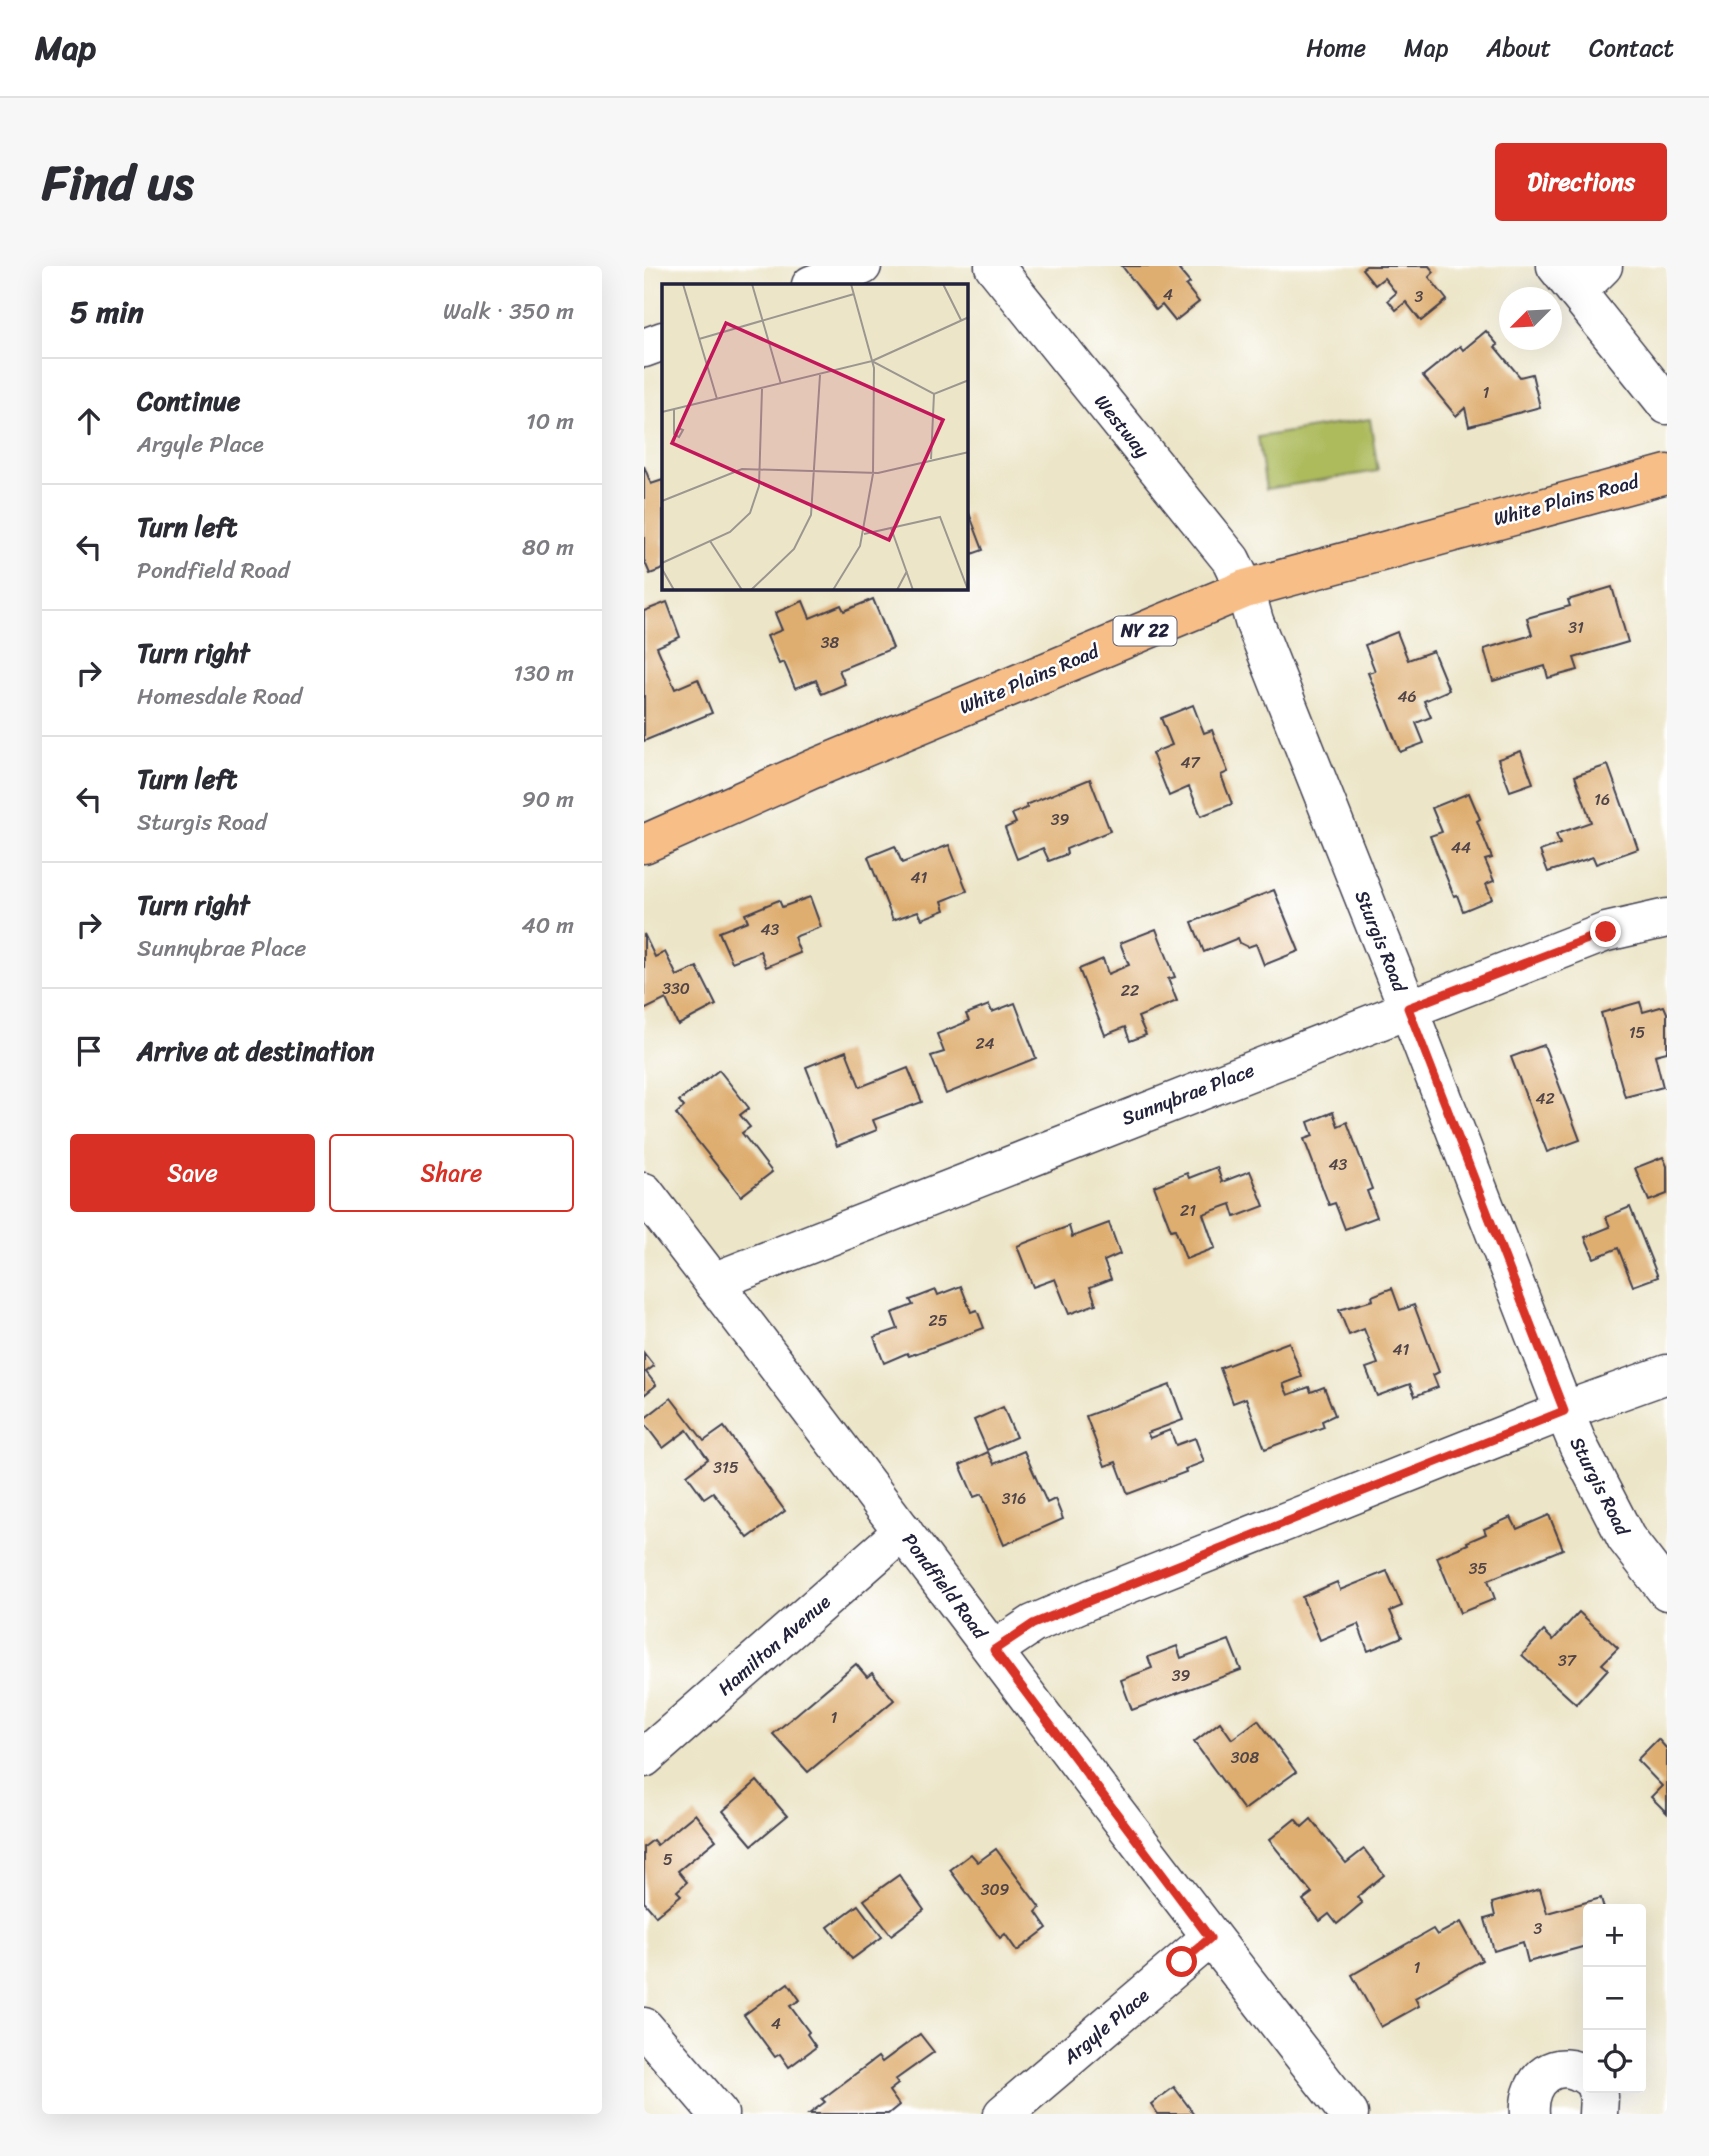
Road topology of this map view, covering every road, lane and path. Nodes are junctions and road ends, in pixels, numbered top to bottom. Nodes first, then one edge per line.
1 (862, 266) edge
2 (994, 266) edge
3 (1579, 275) edge
4 (814, 284) edge
5 (662, 341) edge
6 (644, 348) edge
7 (1667, 405) edge
8 (1667, 474) edge
9 (1245, 589) junction
10 (644, 845) edge
11 (1667, 918) edge
12 (1408, 1008) junction
13 (644, 1192) edge
14 (713, 1282) junction
15 (1667, 1374) edge
16 (1564, 1411) junction
17 (903, 1531) junction
18 (1667, 1591) edge
19 (994, 1650) junction
20 (644, 1758) edge
21 (1210, 1938) junction
22 (644, 2027) edge
23 (1583, 2074) edge
24 (1598, 2093) edge
25 (719, 2114) edge
26 (1003, 2114) edge
27 (1349, 2114) edge
28 (1531, 2114) edge
29 (1598, 2114) edge

1 - 4 street
2 - 9 street, Westway
3 - 7 street
5 - 6 street
8 - 9 main road, White Plains Road / NY 22
9 - 10 main road, White Plains Road / NY 22
9 - 12 street, Sturgis Road
11 - 12 street, Sunnybrae Place
12 - 14 street, Sunnybrae Place
12 - 16 street, Sturgis Road
13 - 14 street, Pondfield Road
14 - 17 street, Pondfield Road
15 - 16 street
16 - 18 street, Sturgis Road
16 - 19 street
17 - 19 street, Pondfield Road
17 - 20 street, Hamilton Avenue
19 - 21 street, Pondfield Road
21 - 26 street, Argyle Place
21 - 27 street, Pondfield Road
22 - 25 street
23 - 28 street
24 - 29 street

